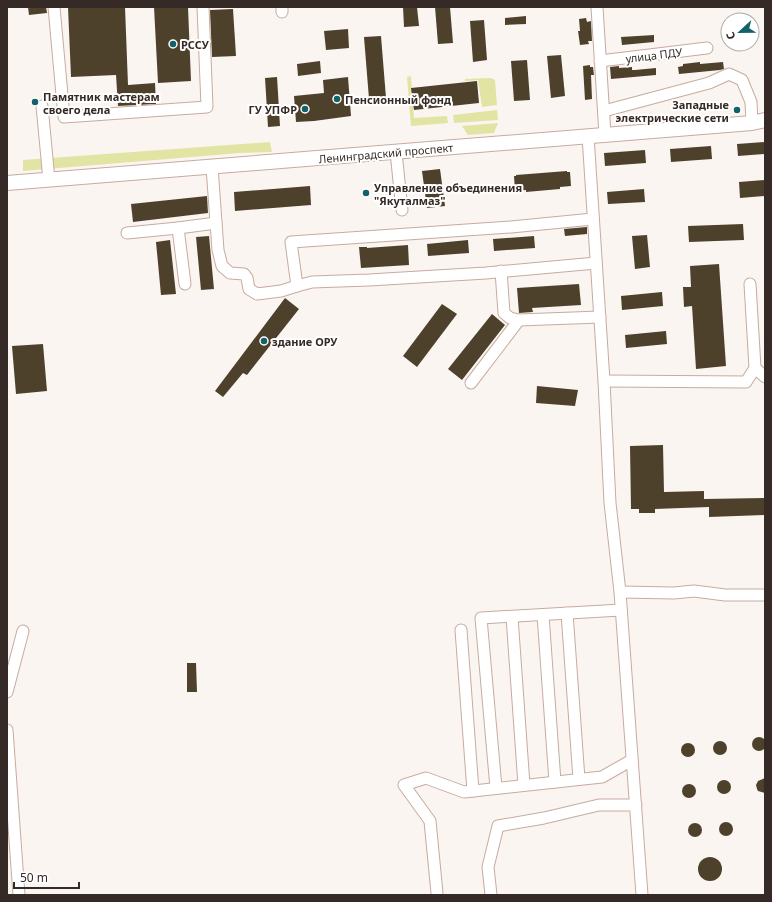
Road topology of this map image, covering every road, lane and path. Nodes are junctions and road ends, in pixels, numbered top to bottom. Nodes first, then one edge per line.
1 (54, 7) edge
2 (202, 7) edge
3 (597, 7) edge
4 (708, 48) dead end
5 (600, 61) junction
6 (42, 106) dead end
7 (604, 111) junction
8 (758, 121) edge
9 (605, 135) junction
10 (588, 136) junction
11 (396, 152) junction
12 (212, 167) junction
13 (49, 180) junction
14 (7, 183) edge
15 (402, 210) dead end
16 (593, 219) junction
17 (216, 223) junction
18 (178, 228) junction
19 (127, 233) dead end
20 (596, 263) junction
21 (500, 271) junction
22 (185, 284) dead end
23 (750, 284) dead end
24 (296, 286) junction
25 (600, 317) junction
26 (519, 320) junction
27 (755, 368) junction
28 (765, 377) edge
29 (604, 380) junction
30 (471, 383) dead end
31 (620, 592) junction
32 (765, 595) edge
33 (621, 610) junction
34 (567, 613) junction
35 (542, 615) junction
36 (512, 616) junction
37 (461, 630) dead end
38 (23, 632) dead end
39 (7, 692) edge
40 (7, 730) edge
41 (632, 760) junction
42 (579, 779) junction
43 (554, 782) junction
44 (524, 785) junction
45 (496, 788) junction
46 (473, 791) junction
47 (636, 805) junction
48 (437, 892) dead end
49 (19, 895) edge
50 (491, 895) edge
51 (642, 895) edge

1 - 2 street
3 - 5 street
4 - 5 street, улица ПДУ
5 - 7 street
6 - 13 street
7 - 8 street
7 - 9 street
8 - 9 main road, Ленинградский проспект
9 - 10 main road, Ленинградский проспект
10 - 11 main road, Ленинградский проспект
10 - 16 street
11 - 12 main road, Ленинградский проспект
11 - 15 street
12 - 13 main road, Ленинградский проспект
12 - 17 street
13 - 14 main road, Ленинградский проспект
16 - 20 street
16 - 24 street
17 - 18 street
17 - 24 street
18 - 19 street
18 - 22 street
20 - 21 street
20 - 25 street
21 - 24 street
21 - 26 street
23 - 27 street
25 - 26 street
25 - 29 street
26 - 30 street
27 - 28 street
27 - 29 street
29 - 31 street
31 - 32 street
31 - 33 street
33 - 34 street
33 - 41 street
34 - 35 street
34 - 42 street
35 - 36 street
35 - 43 street
36 - 44 street
36 - 45 street
37 - 46 street
38 - 39 street
40 - 49 street
41 - 42 street
41 - 47 street
42 - 43 street
43 - 44 street
44 - 45 street
45 - 46 street
46 - 48 street
47 - 50 street
47 - 51 street

